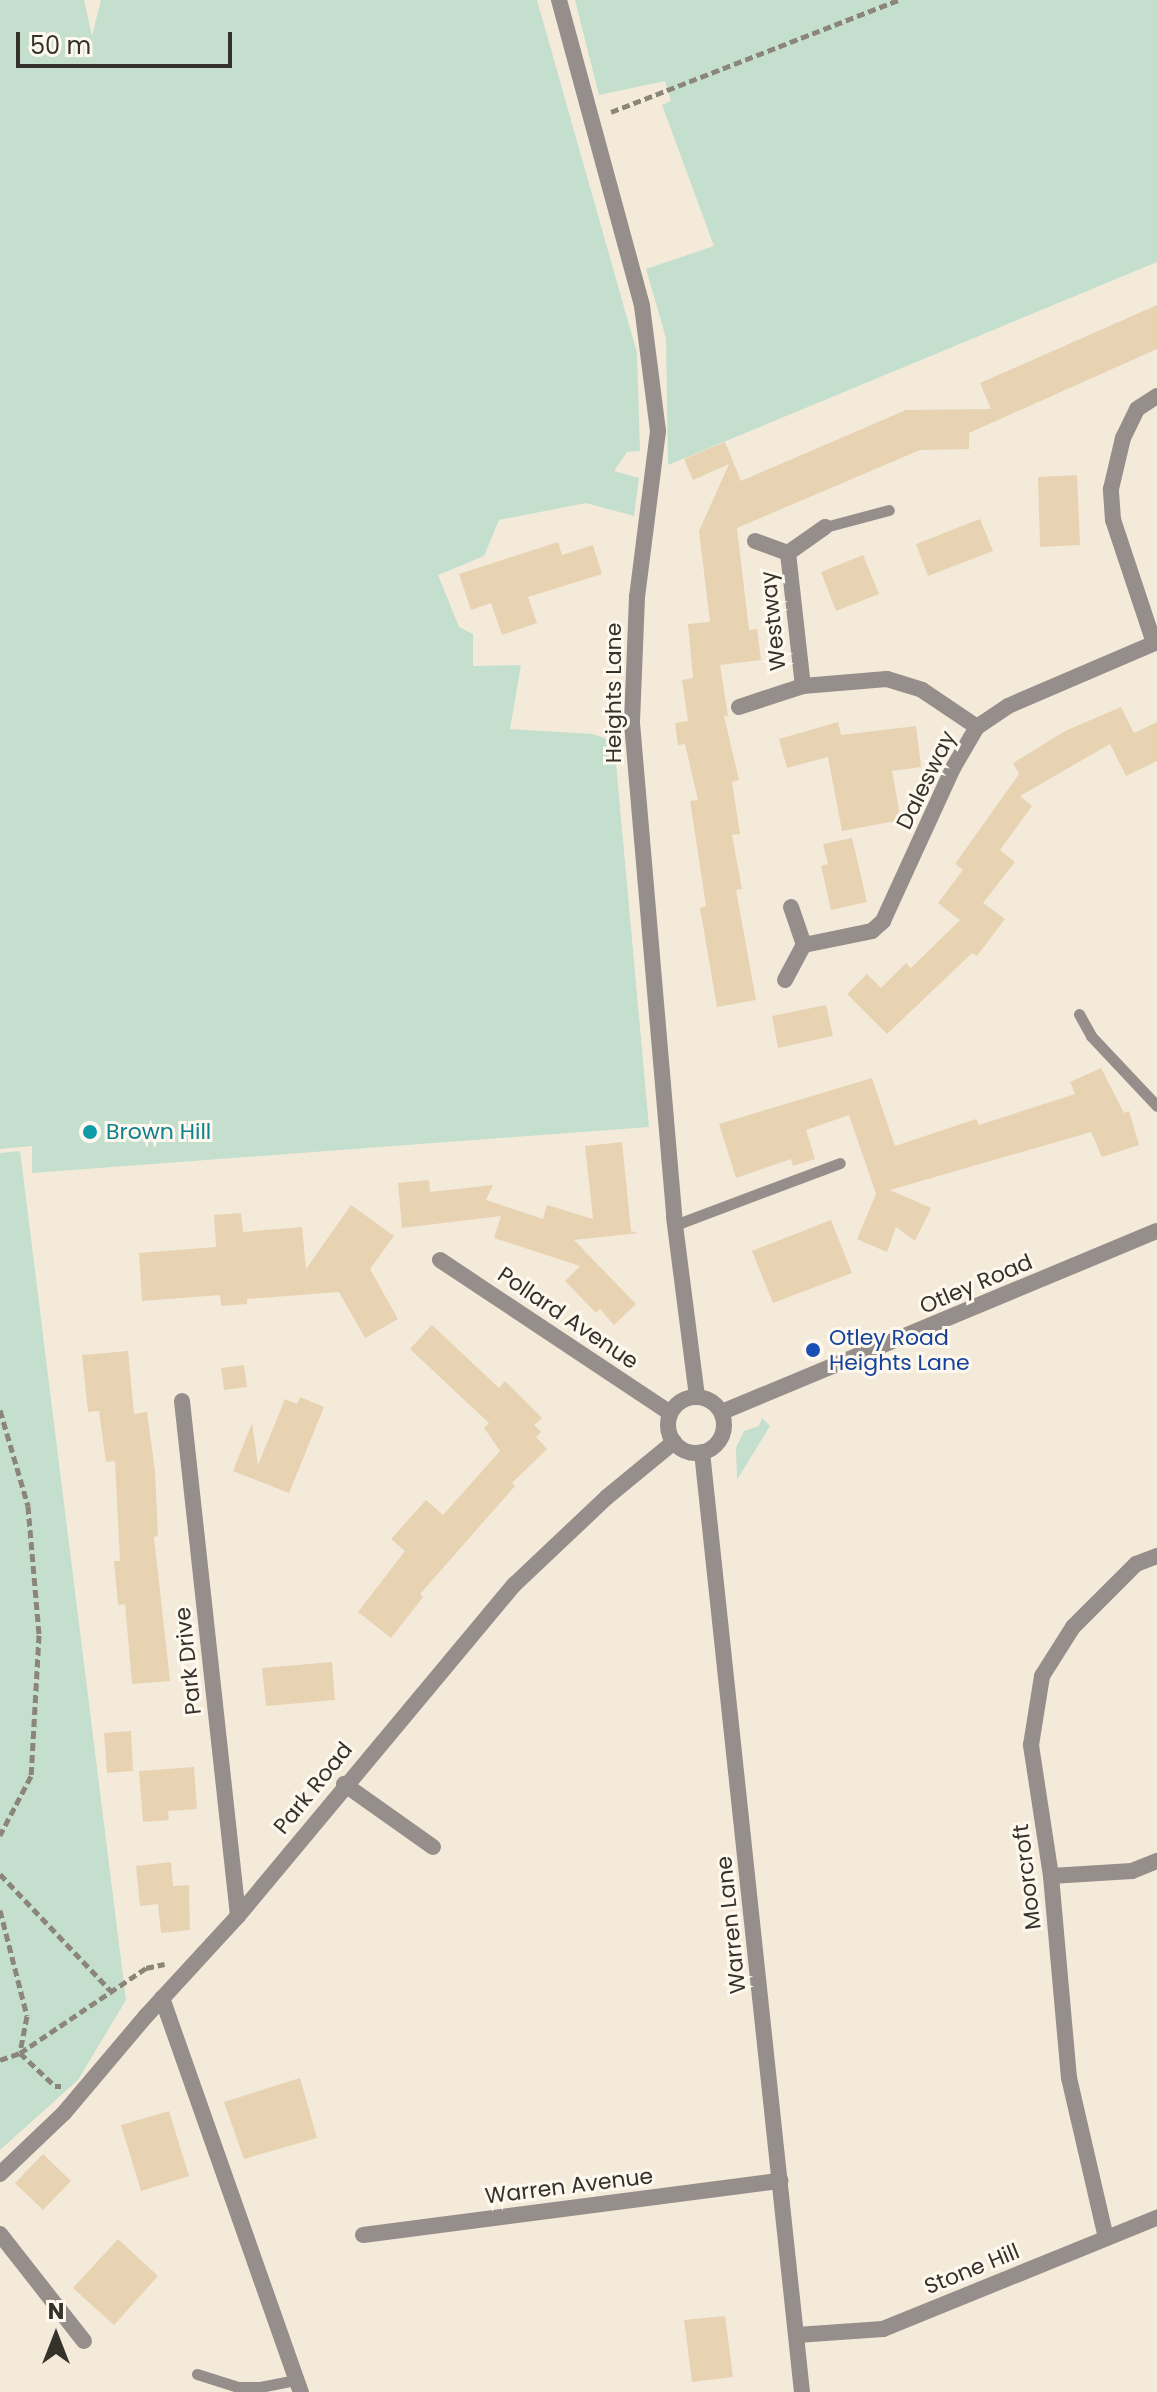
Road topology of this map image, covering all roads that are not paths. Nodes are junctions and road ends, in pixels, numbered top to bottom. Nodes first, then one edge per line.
1 (559, 0) edge
2 (1157, 396) edge
3 (889, 510) dead end
4 (825, 527) joint
5 (755, 541) dead end
6 (788, 553) junction
7 (1156, 642) edge
8 (803, 686) junction
9 (739, 707) dead end
10 (977, 727) junction
11 (791, 907) dead end
12 (804, 945) junction
13 (785, 980) dead end
14 (1079, 1014) dead end
15 (1157, 1106) edge
16 (840, 1163) dead end
17 (675, 1225) junction
18 (1157, 1231) edge
19 (440, 1260) dead end
20 (697, 1396) junction
21 (182, 1401) dead end
22 (722, 1412) junction
23 (670, 1413) junction
24 (674, 1442) junction
25 (702, 1452) junction
26 (1157, 1556) edge
27 (344, 1784) junction
28 (433, 1847) dead end
29 (1157, 1861) edge
30 (1051, 1876) junction
31 (238, 1916) junction
32 (162, 1998) junction
33 (0, 2174) edge
34 (781, 2181) junction
35 (1157, 2218) edge
36 (0, 2234) edge
37 (363, 2235) dead end
38 (1106, 2238) junction
39 (797, 2335) junction
40 (84, 2341) dead end
41 (197, 2374) dead end
42 (299, 2386) edge
43 (802, 2392) edge

1 - 17 street, Heights Lane
2 - 7 street
3 - 4 lane
4 - 6 street, Westway
5 - 6 street
6 - 8 street, Westway
7 - 10 street, Dalesway
8 - 9 street
8 - 10 street, Westway
10 - 12 street, Dalesway
11 - 12 street
12 - 13 street
14 - 15 lane
16 - 17 lane
17 - 20 street, Heights Lane
18 - 22 street, Otley Road
19 - 23 street, Pollard Avenue
20 - 22 street
20 - 23 street
21 - 31 street, Park Drive
22 - 25 street
23 - 24 street
24 - 25 street
24 - 27 street, Park Road
25 - 34 street, Warren Lane
26 - 30 street, Moorcroft
27 - 28 street
27 - 31 street, Park Road
29 - 30 street
30 - 38 street, Moorcroft
31 - 32 street, Park Road
32 - 33 street, Park Road
32 - 42 street
34 - 37 street, Warren Avenue
34 - 39 street, Warren Lane
35 - 38 street, Stone Hill
36 - 40 street
38 - 39 street, Stone Hill
39 - 43 street, Warren Lane
41 - 42 lane

